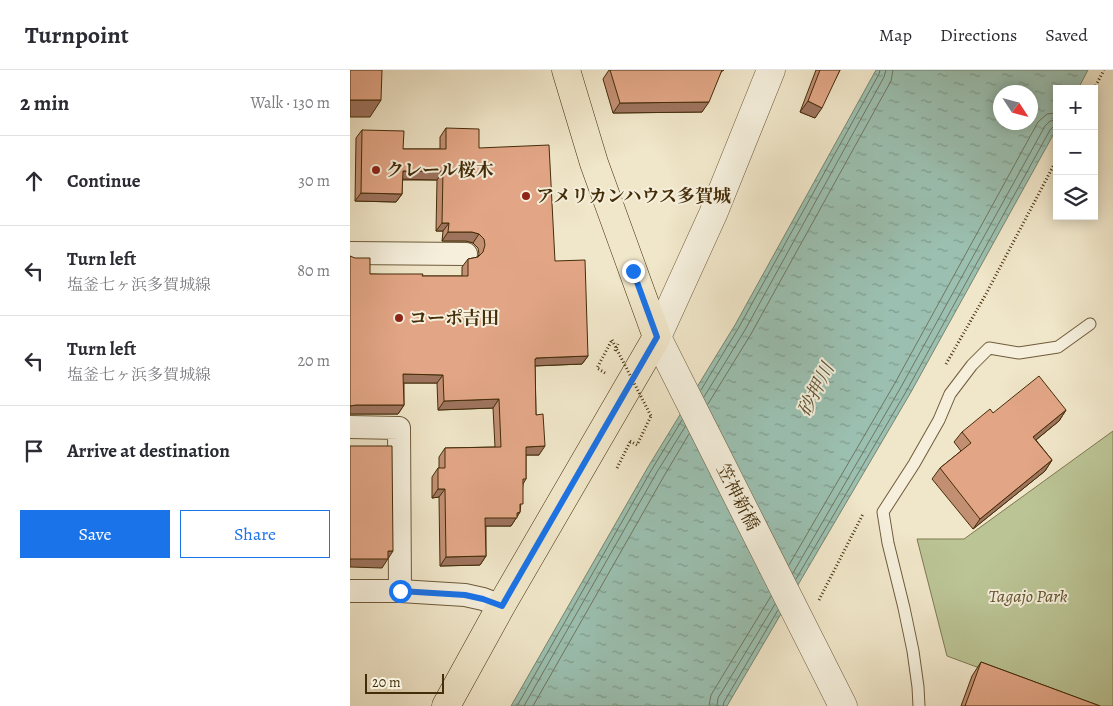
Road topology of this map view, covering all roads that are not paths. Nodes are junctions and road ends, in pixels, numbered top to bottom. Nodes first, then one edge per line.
1 (566, 70) edge
2 (771, 70) edge
3 (350, 253) edge
4 (466, 254) dead end
5 (1090, 324) dead end
6 (657, 337) junction
7 (350, 427) edge
8 (400, 591) junction
9 (350, 592) edge
10 (502, 606) junction
11 (446, 706) edge
12 (844, 706) edge
13 (919, 706) edge

1 - 6 main road
2 - 6 street
3 - 4 street
5 - 13 lane
6 - 10 main road
6 - 12 street, 笠神新橋
7 - 8 street
8 - 9 street
8 - 10 street
10 - 11 main road

